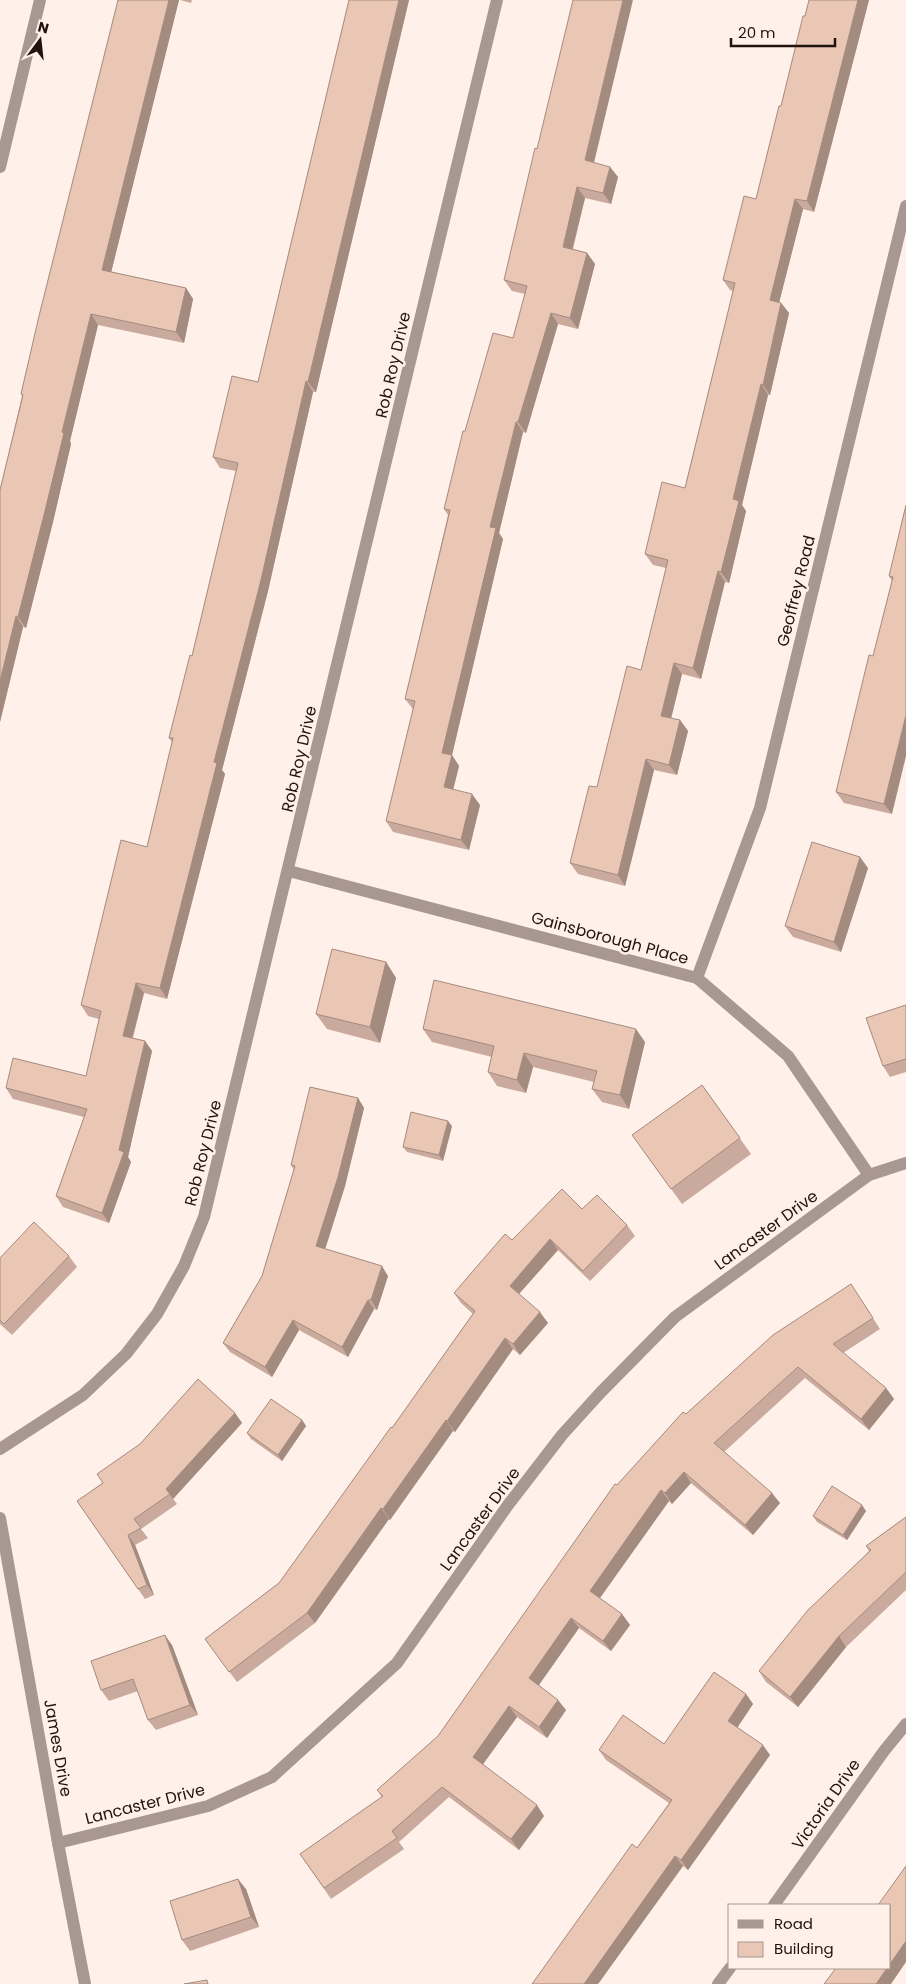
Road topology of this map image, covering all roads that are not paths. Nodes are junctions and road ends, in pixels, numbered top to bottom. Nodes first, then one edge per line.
1 (40, 0) edge
2 (497, 0) edge
3 (0, 167) edge
4 (906, 206) edge
5 (289, 871) junction
6 (696, 978) junction
7 (906, 1163) edge
8 (869, 1175) junction
9 (0, 1449) edge
10 (0, 1518) edge
11 (906, 1724) edge
12 (58, 1842) junction
13 (775, 1904) edge
14 (729, 1969) edge
15 (86, 1984) edge
16 (718, 1984) edge

1 - 3 street
2 - 5 street, Rob Roy Drive
4 - 6 street, Geoffrey Road
5 - 6 street, Gainsborough Place
5 - 9 street, Rob Roy Drive
6 - 8 street, Gainsborough Place
7 - 8 street, Lancaster Drive
8 - 12 street, Lancaster Drive
10 - 12 street, James Drive
11 - 13 street, Victoria Drive
12 - 15 street, James Drive
14 - 16 street

